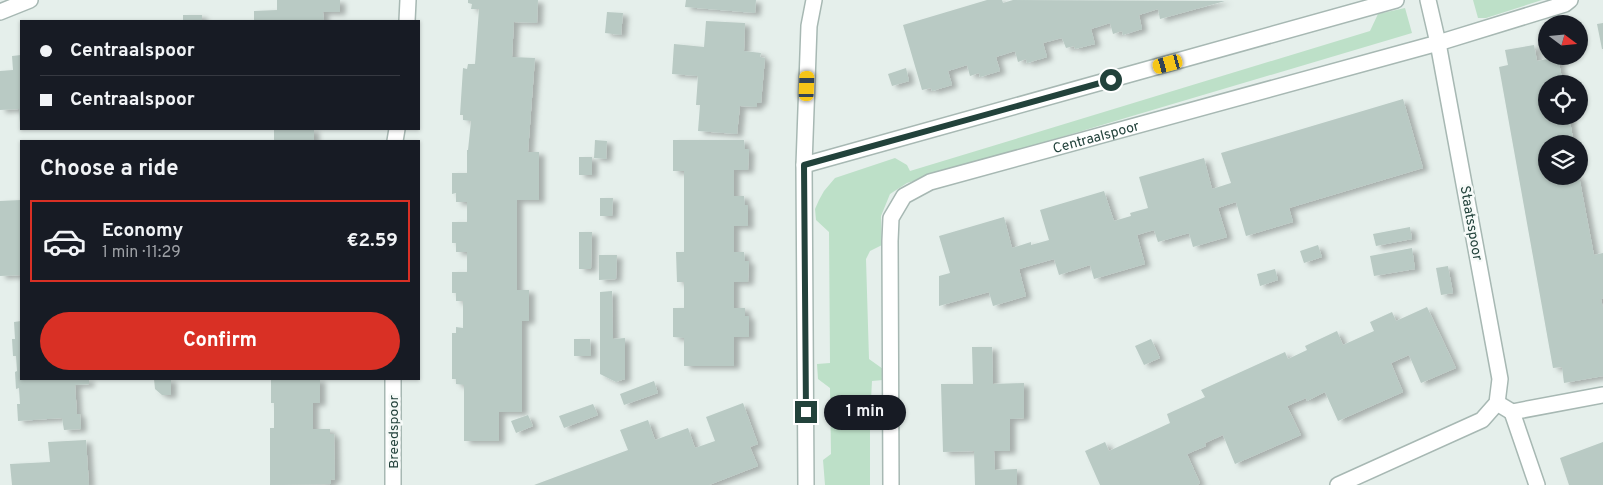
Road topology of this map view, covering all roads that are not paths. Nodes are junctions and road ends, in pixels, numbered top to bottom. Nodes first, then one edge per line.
1 (30, 0) edge
2 (408, 0) edge
3 (814, 0) edge
4 (1396, 0) edge
5 (1428, 0) edge
6 (1570, 0) edge
7 (0, 12) edge
8 (406, 20) edge
9 (1438, 44) junction
10 (804, 165) junction
11 (393, 380) edge
12 (1602, 395) edge
13 (1497, 403) junction
14 (1512, 412) junction
15 (393, 485) edge
16 (806, 485) edge
17 (891, 485) edge
18 (1338, 485) edge
19 (1537, 485) edge

1 - 7 street
2 - 8 street
3 - 10 street
4 - 10 street
5 - 9 street, Staatsspoor
6 - 9 street, Centraalspoor
9 - 13 street, Staatsspoor
9 - 17 street, Centraalspoor
10 - 16 street
11 - 15 street, Breedspoor
12 - 14 street
13 - 14 street
13 - 18 street
14 - 19 street

